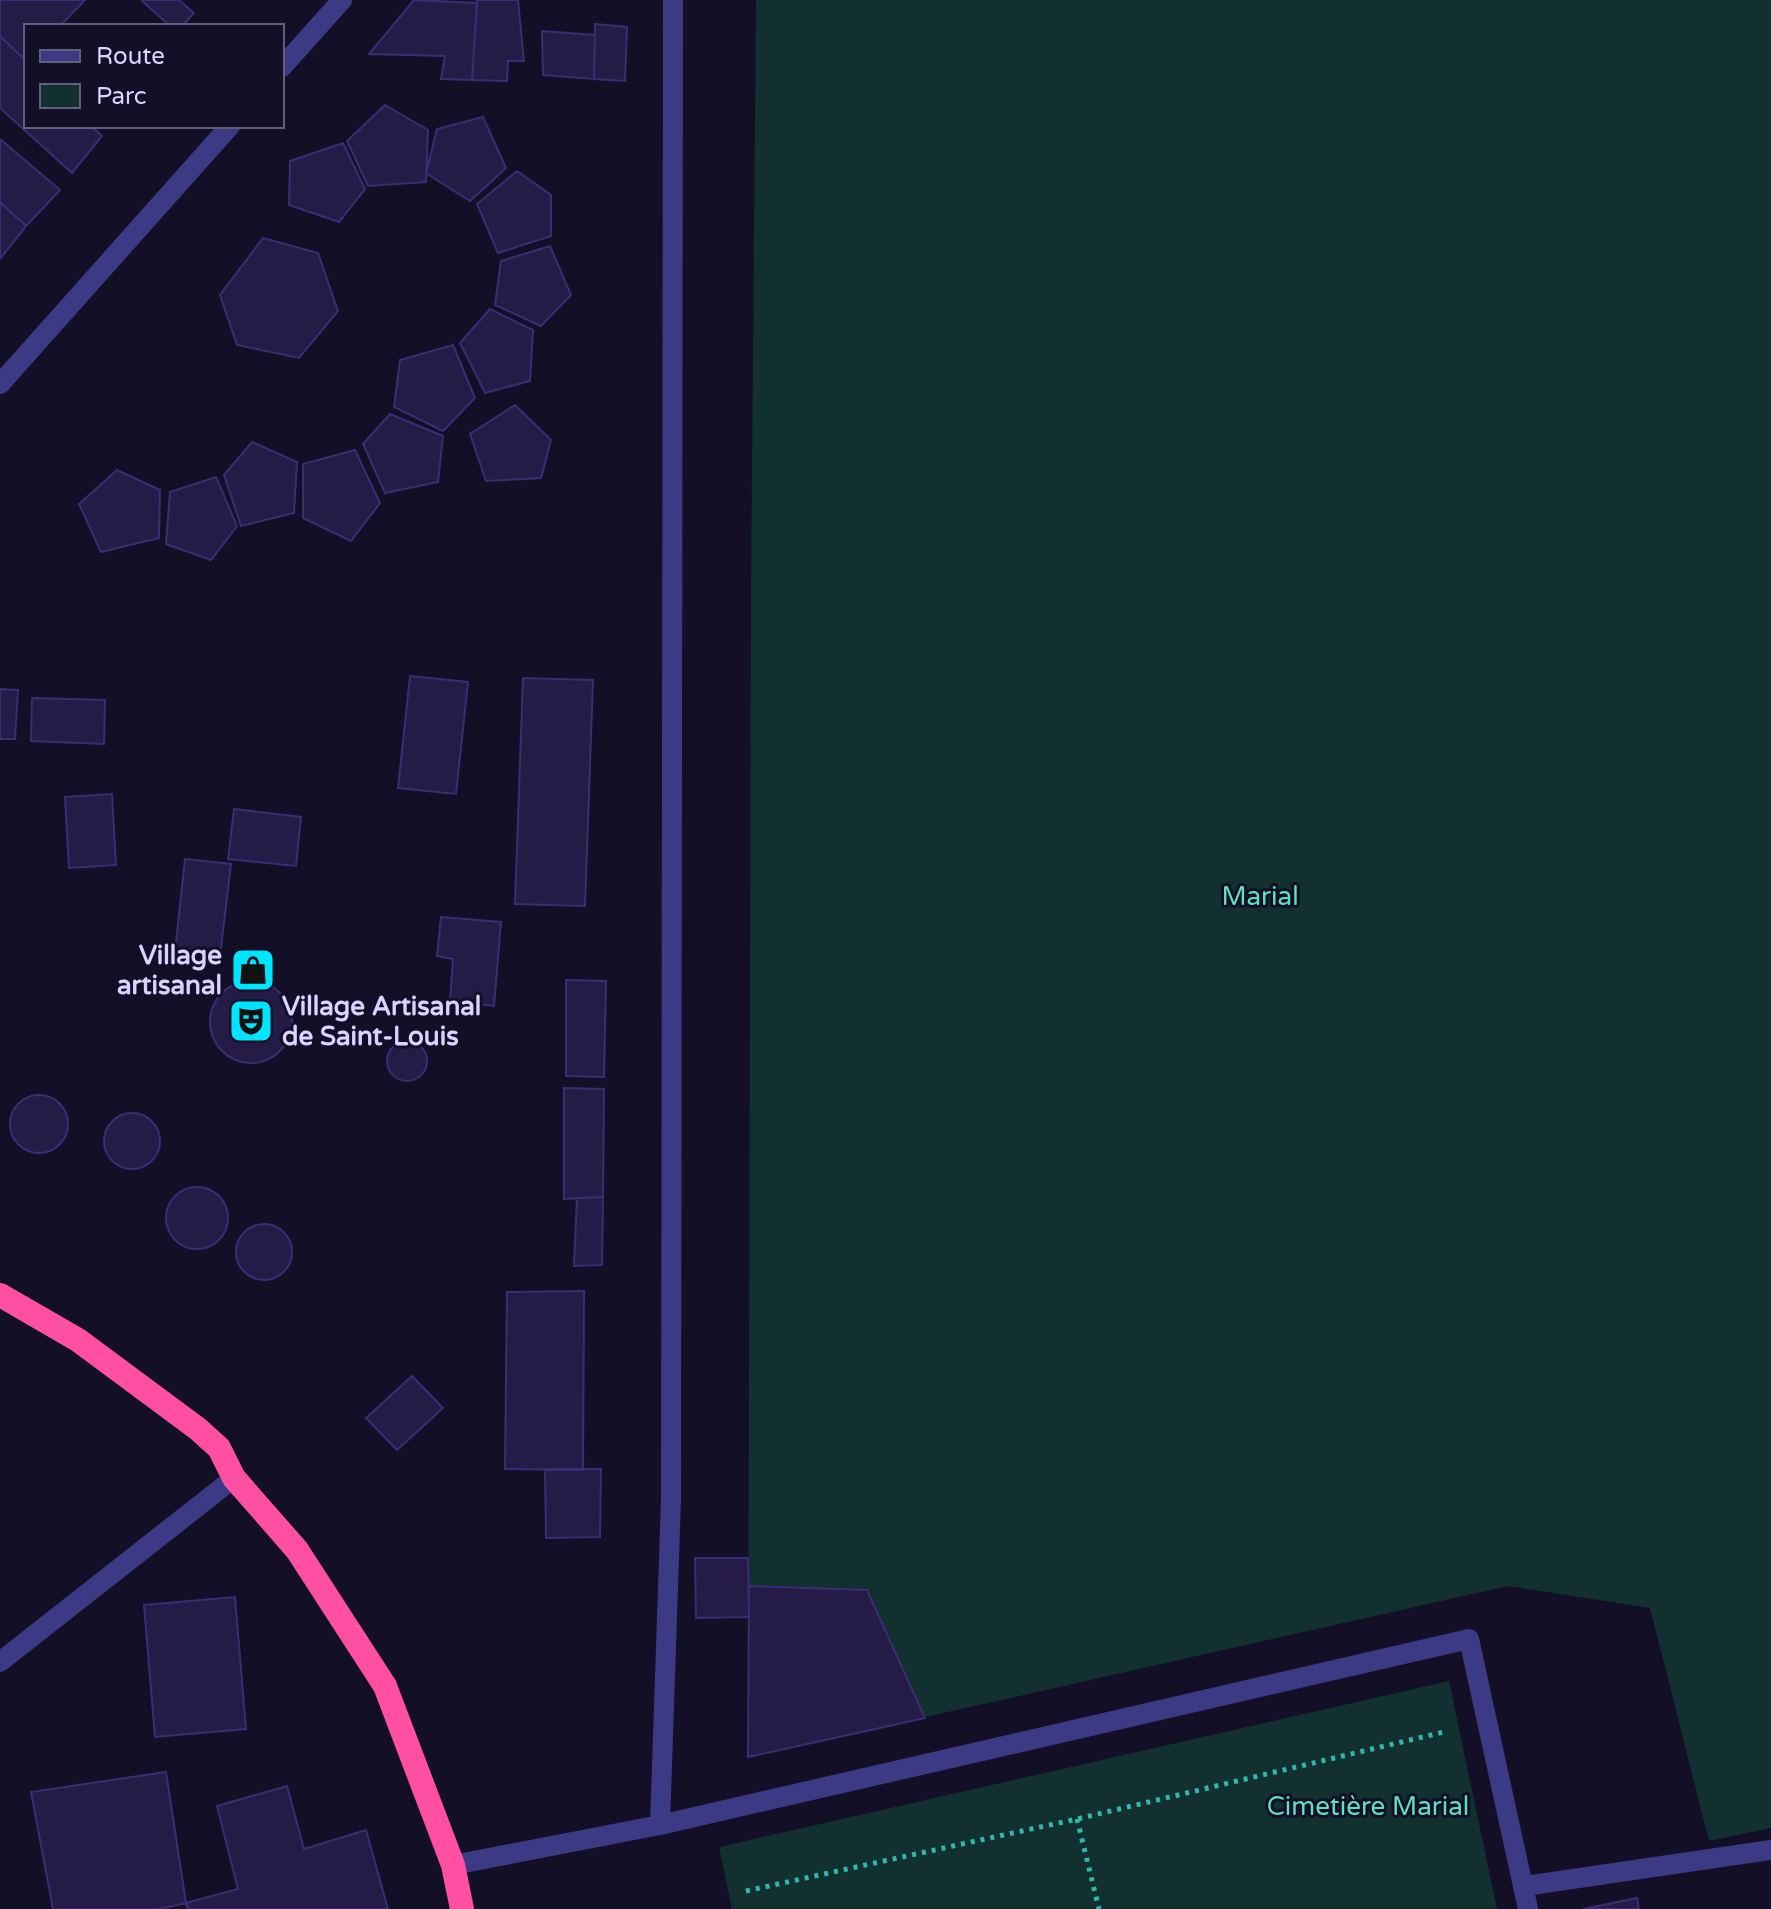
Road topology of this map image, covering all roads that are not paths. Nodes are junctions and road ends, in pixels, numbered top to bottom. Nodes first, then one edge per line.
1 (342, 0) edge
2 (673, 0) edge
3 (284, 65) edge
4 (228, 128) edge
5 (0, 384) edge
6 (0, 1295) edge
7 (234, 1478) junction
8 (0, 1662) edge
9 (660, 1825) junction
10 (1771, 1850) edge
11 (453, 1865) junction
12 (1524, 1886) junction
13 (462, 1909) edge
14 (1528, 1909) edge

1 - 3 street
2 - 9 street
4 - 5 street
6 - 7 highway
7 - 8 street
7 - 11 highway
9 - 11 street
9 - 12 street
10 - 12 street
11 - 13 highway
12 - 14 street

